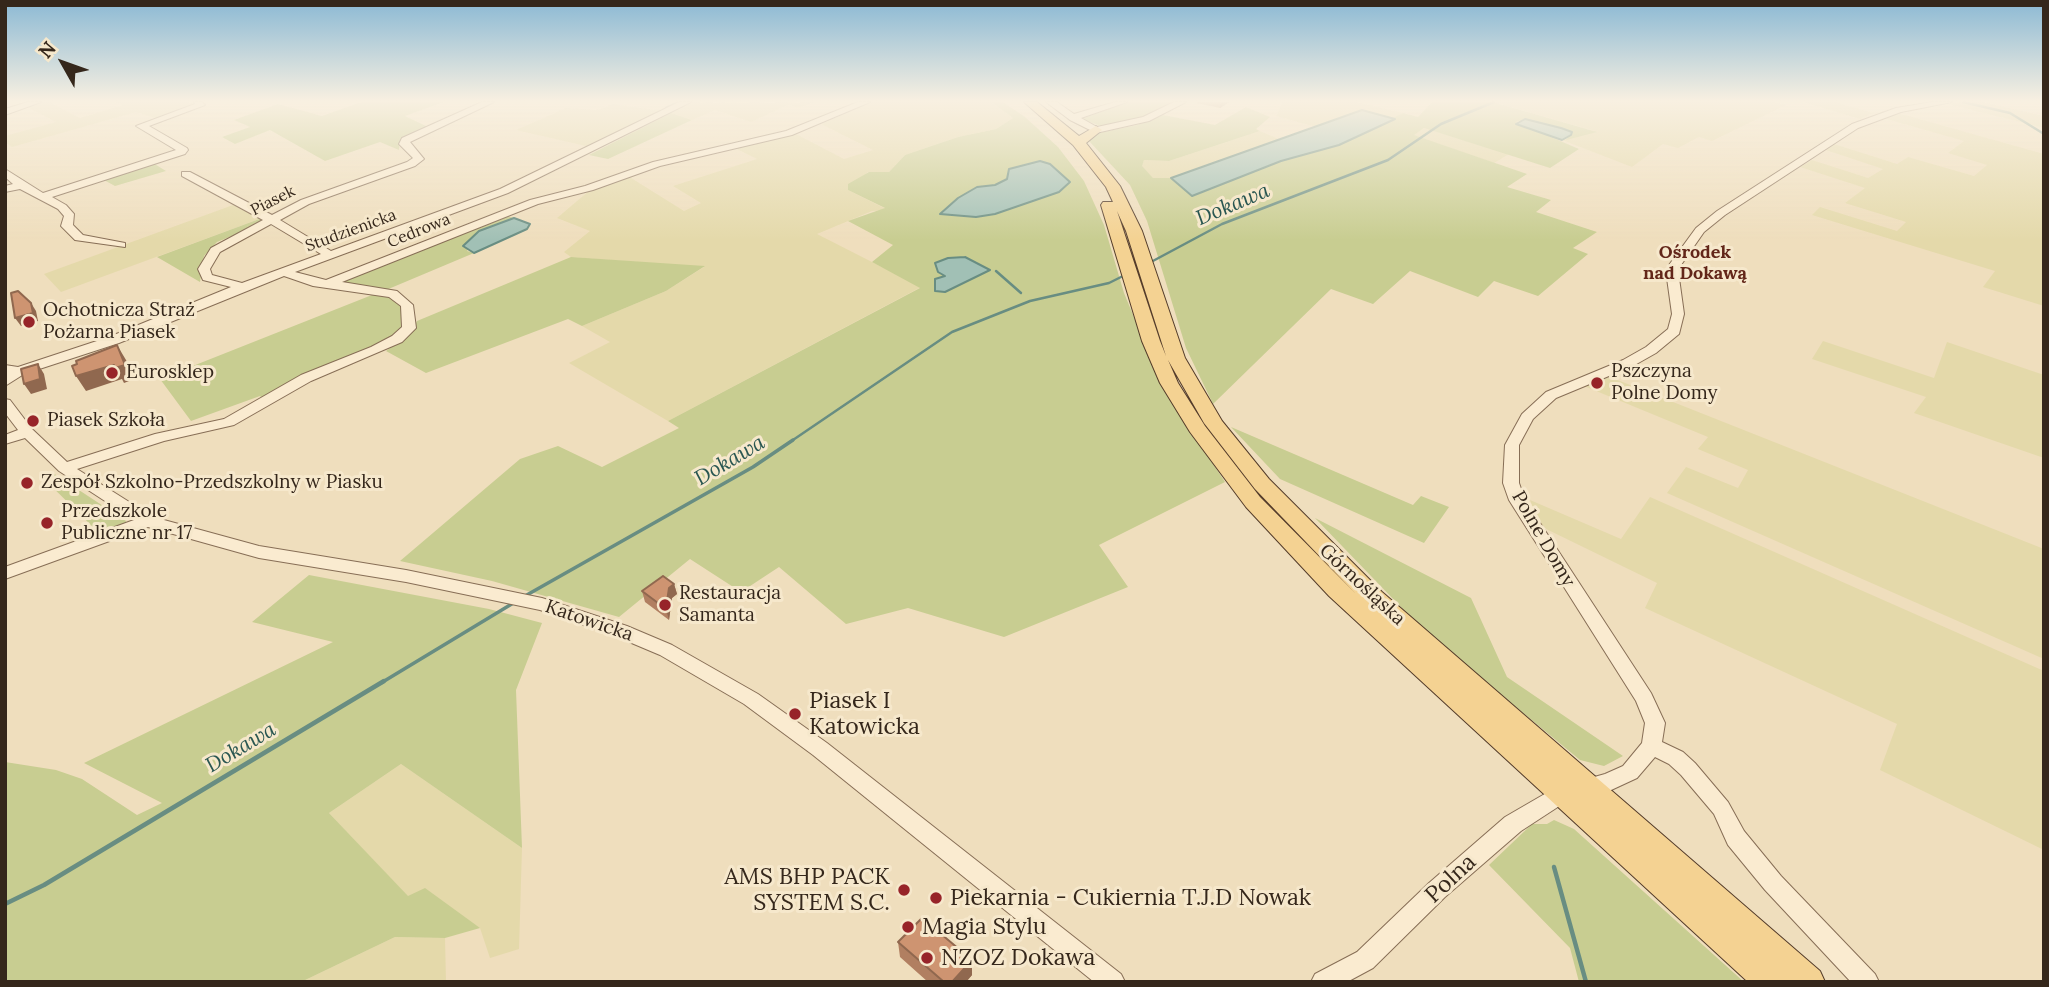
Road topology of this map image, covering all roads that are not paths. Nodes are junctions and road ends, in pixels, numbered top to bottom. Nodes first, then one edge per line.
1 (180, 148) edge
2 (408, 148) edge
3 (594, 148) edge
4 (725, 148) edge
5 (1067, 148) edge
6 (1083, 148) edge
7 (1820, 148) edge
8 (5, 172) edge
9 (186, 173) dead end
10 (21, 185) junction
11 (5, 189) edge
12 (41, 197) junction
13 (272, 220) junction
14 (121, 245) dead end
15 (330, 255) junction
16 (1138, 271) junction
17 (284, 272) junction
18 (327, 284) junction
19 (243, 287) junction
20 (12, 370) edge
21 (5, 382) edge
22 (5, 403) edge
23 (27, 432) junction
24 (5, 440) edge
25 (64, 468) junction
26 (147, 521) junction
27 (5, 573) edge
28 (1652, 747) junction
29 (1574, 790) junction
30 (1113, 982) edge
31 (1323, 982) edge
32 (1771, 982) edge
33 (1809, 982) edge
34 (1867, 982) edge

1 - 12 street
2 - 13 street, Piasek
3 - 15 street, Studzienicka
4 - 18 street, Cedrowa
5 - 16 main road, Górnośląska
6 - 16 main road, Górnośląska
7 - 28 street, Polne Domy
8 - 10 street
9 - 13 street
10 - 11 street
10 - 12 street
12 - 14 street
13 - 15 street
13 - 19 street, Piasek
15 - 17 street, Studzienicka
16 - 29 main road, Górnośląska
17 - 18 street
17 - 19 street, Studzienicka
18 - 25 street
19 - 20 street, Studzienicka
20 - 21 street, Studzienicka
22 - 23 street, Katowicka
23 - 24 street
23 - 25 street, Katowicka
25 - 26 street, Katowicka
26 - 27 street
26 - 30 street, Katowicka
28 - 29 street
28 - 34 street
29 - 31 street, Polna
29 - 32 main road, Górnośląska
29 - 33 main road, Górnośląska

